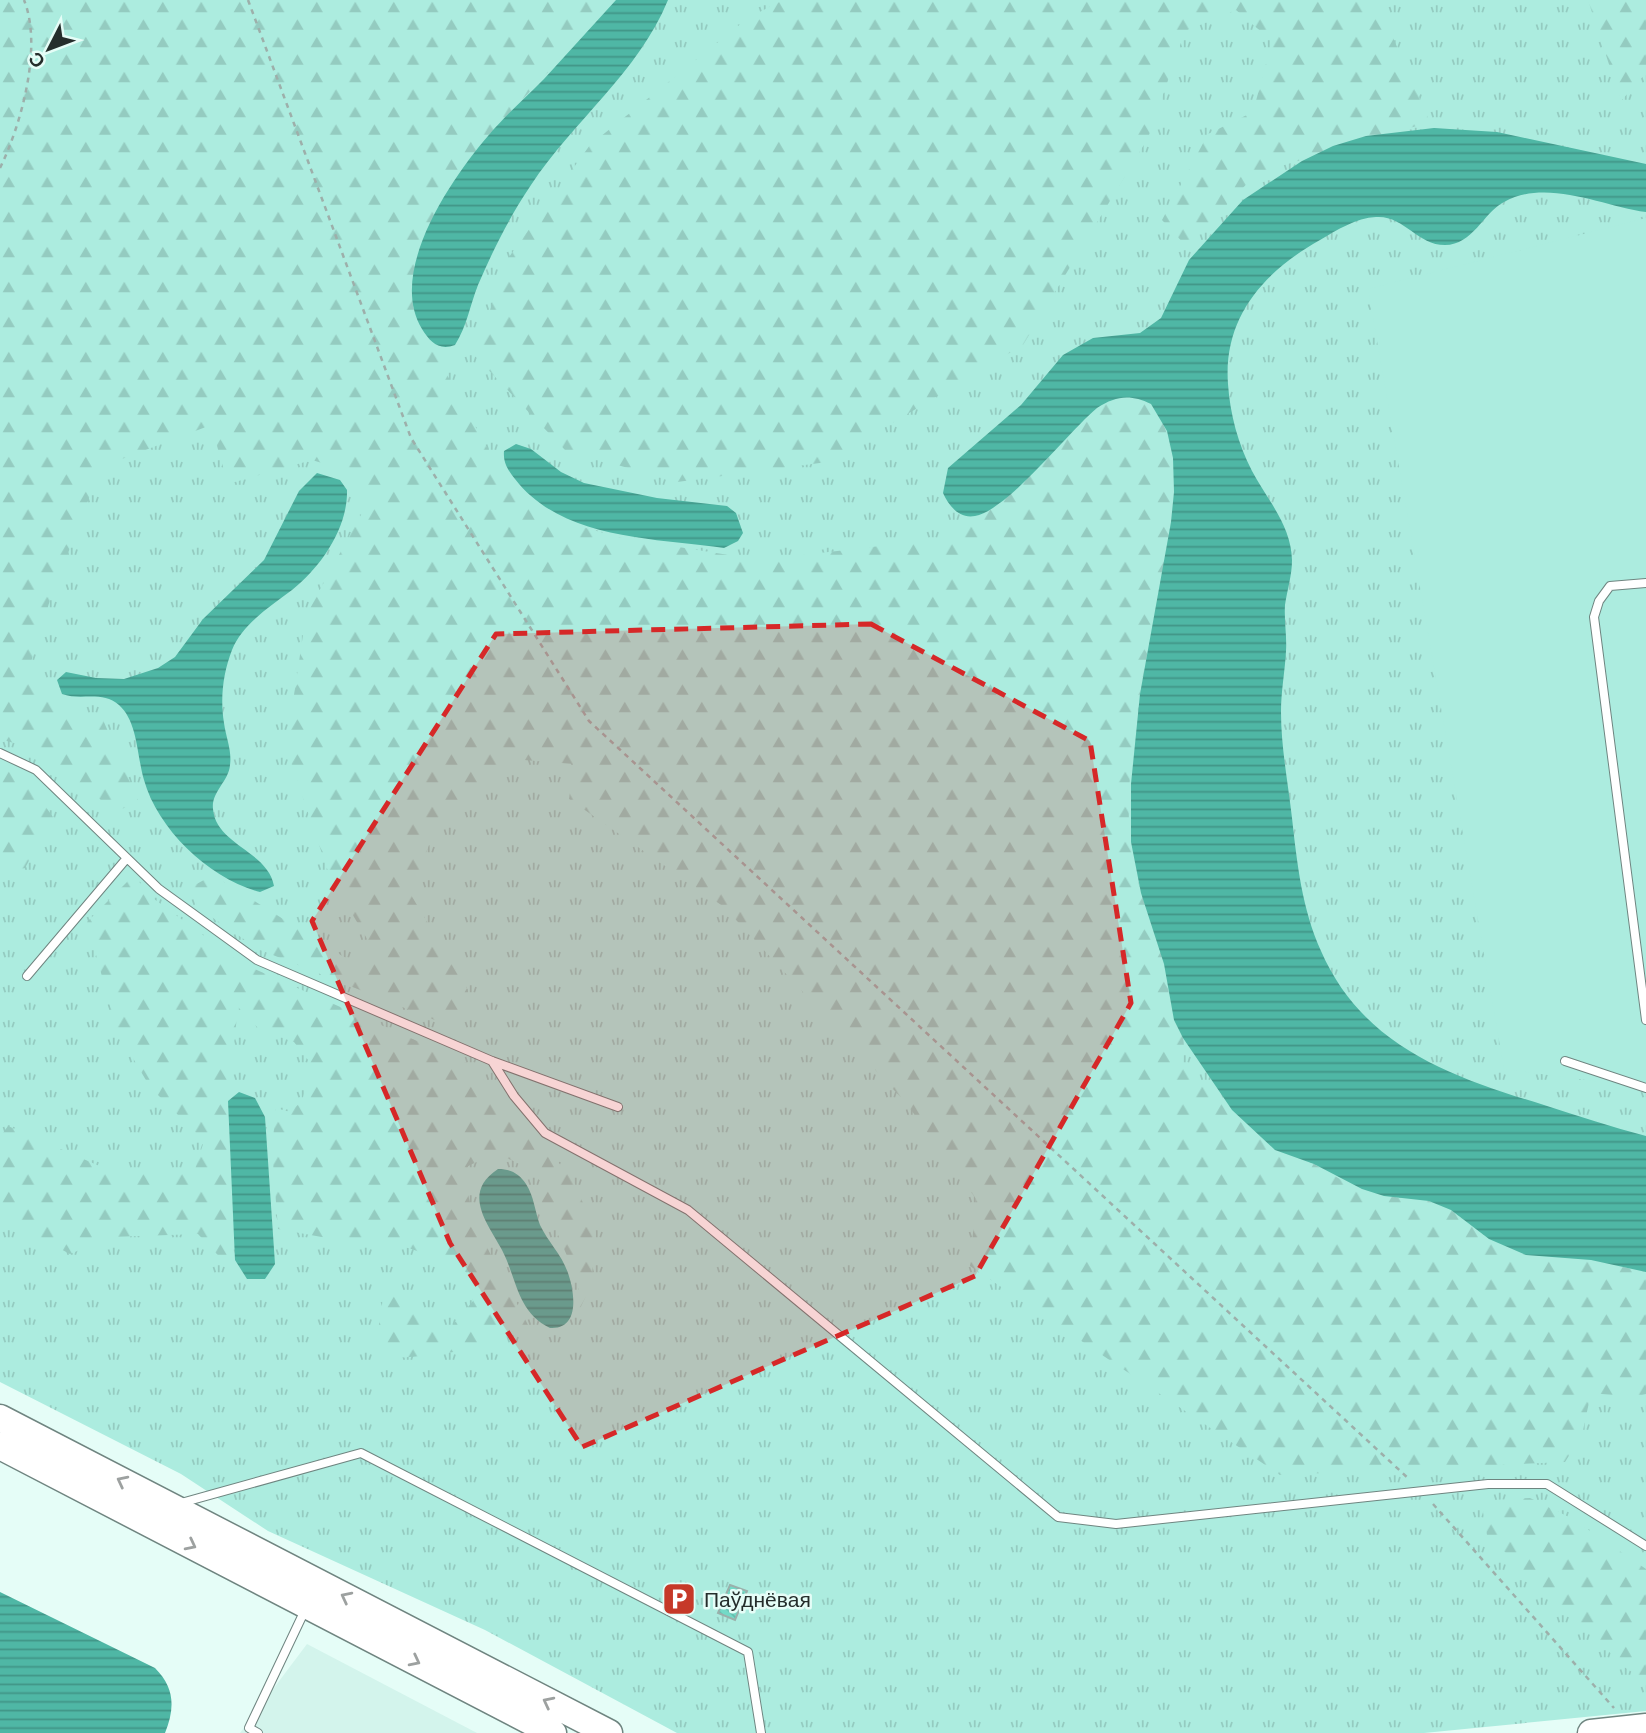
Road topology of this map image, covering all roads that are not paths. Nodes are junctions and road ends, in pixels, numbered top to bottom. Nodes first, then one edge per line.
1 (1646, 583) edge
2 (0, 754) edge
3 (127, 858) junction
4 (27, 976) dead end
5 (1646, 1020) edge
6 (492, 1061) junction
7 (1564, 1061) dead end
8 (1646, 1088) edge
9 (618, 1107) dead end
10 (0, 1418) edge
11 (0, 1446) edge
12 (170, 1506) junction
13 (1646, 1546) edge
14 (307, 1605) junction
15 (1639, 1727) edge
16 (248, 1731) edge
17 (258, 1733) edge
18 (553, 1733) edge
19 (609, 1733) edge
20 (761, 1733) edge
21 (1591, 1733) edge

1 - 5 lane
2 - 3 lane
3 - 4 lane
3 - 6 lane
6 - 9 lane
6 - 13 lane
7 - 8 lane
12 -> 10 highway
11 -> 14 highway
19 -> 12 highway
12 - 20 lane
14 - 16 lane
14 -> 18 highway
15 - 21 highway
16 - 17 lane

